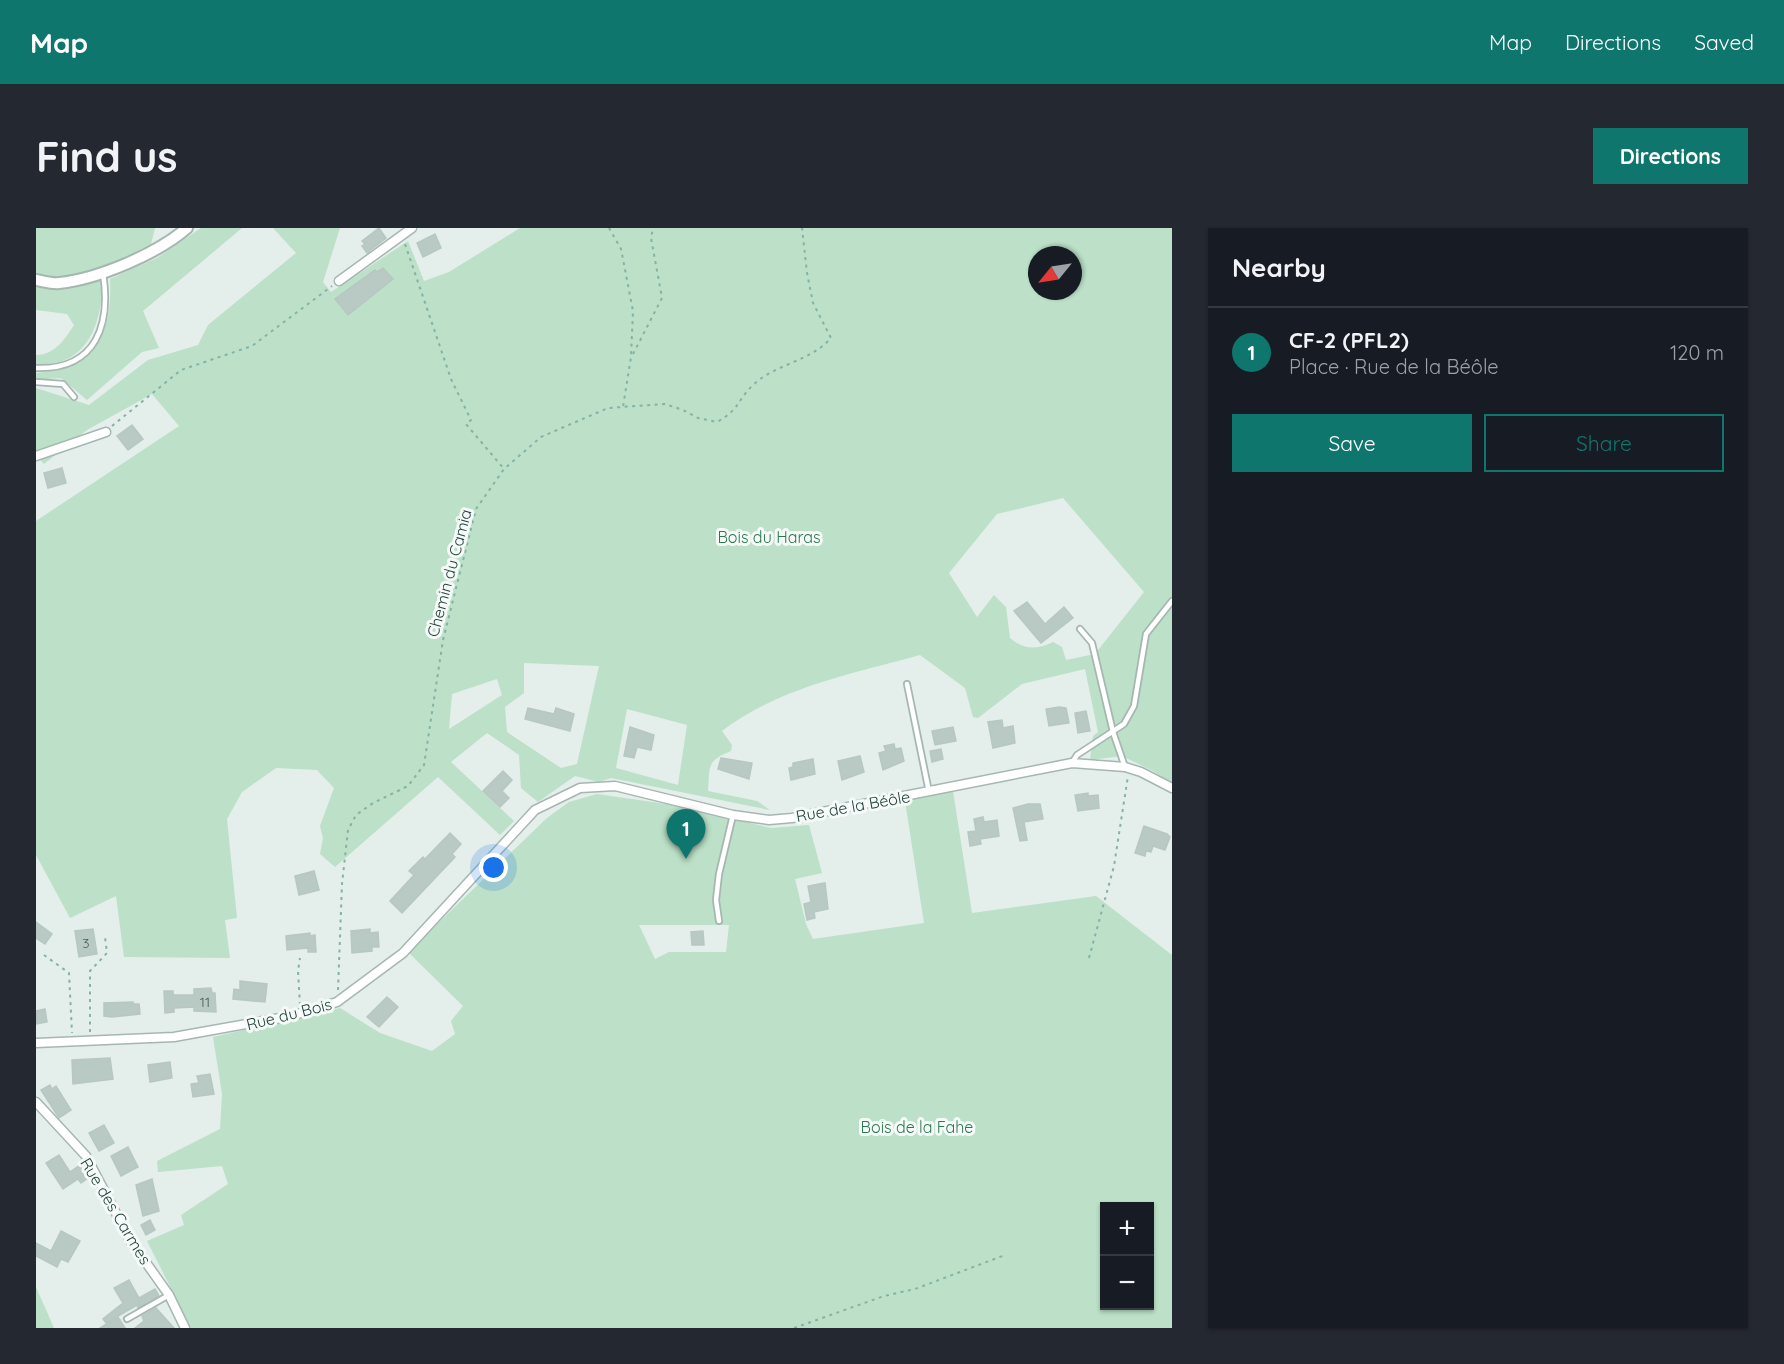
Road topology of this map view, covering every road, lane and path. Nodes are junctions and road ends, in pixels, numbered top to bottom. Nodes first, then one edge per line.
1 (186, 228) edge
2 (412, 228) edge
3 (609, 228) edge
4 (653, 228) edge
5 (802, 228) edge
6 (402, 237) junction
7 (103, 273) junction
8 (36, 280) edge
9 (339, 281) joint
10 (632, 357) junction
11 (36, 368) edge
12 (36, 382) edge
13 (74, 397) dead end
14 (623, 406) junction
15 (106, 432) joint
16 (36, 456) edge
17 (504, 469) junction
18 (1172, 601) edge
19 (1080, 629) dead end
20 (907, 684) dead end
21 (1113, 732) junction
22 (1072, 763) junction
23 (1126, 768) junction
24 (1172, 788) edge
25 (929, 792) junction
26 (536, 810) joint
27 (733, 814) junction
28 (718, 921) dead end
29 (105, 937) dead end
30 (44, 955) dead end
31 (300, 958) dead end
32 (1089, 958) dead end
33 (337, 1002) junction
34 (300, 1014) junction
35 (90, 1041) junction
36 (73, 1042) junction
37 (36, 1043) edge
38 (36, 1102) edge
39 (1005, 1255) dead end
40 (169, 1294) junction
41 (127, 1319) dead end
42 (184, 1328) edge
43 (794, 1328) edge

1 - 7 street
2 - 6 street
3 - 10 path
4 - 10 path
5 - 14 path, Chemin du Camia
6 - 9 street
6 - 17 path
7 - 8 street
7 - 11 lane
9 - 15 path
10 - 14 path
12 - 13 lane
14 - 17 path, Chemin du Camia
15 - 16 street
17 - 33 path, Chemin du Camia
18 - 21 lane
19 - 21 lane
20 - 25 lane
21 - 22 lane
21 - 23 lane
22 - 23 street, Rue de la Béôle
22 - 25 street, Rue de la Béôle
23 - 24 street, Rue de la Béôle
23 - 32 path
25 - 27 street, Rue de la Béôle
26 - 27 street, Rue de la Béôle
26 - 33 street, Rue du Bois
27 - 28 lane
29 - 35 path
30 - 36 path
31 - 34 path
33 - 34 street, Rue du Bois
34 - 35 street, Rue du Bois
35 - 36 street, Rue du Bois
36 - 37 street, Rue du Bois
38 - 40 street, Rue des Carmes
39 - 43 path
40 - 41 lane
40 - 42 street, Rue des Carmes

